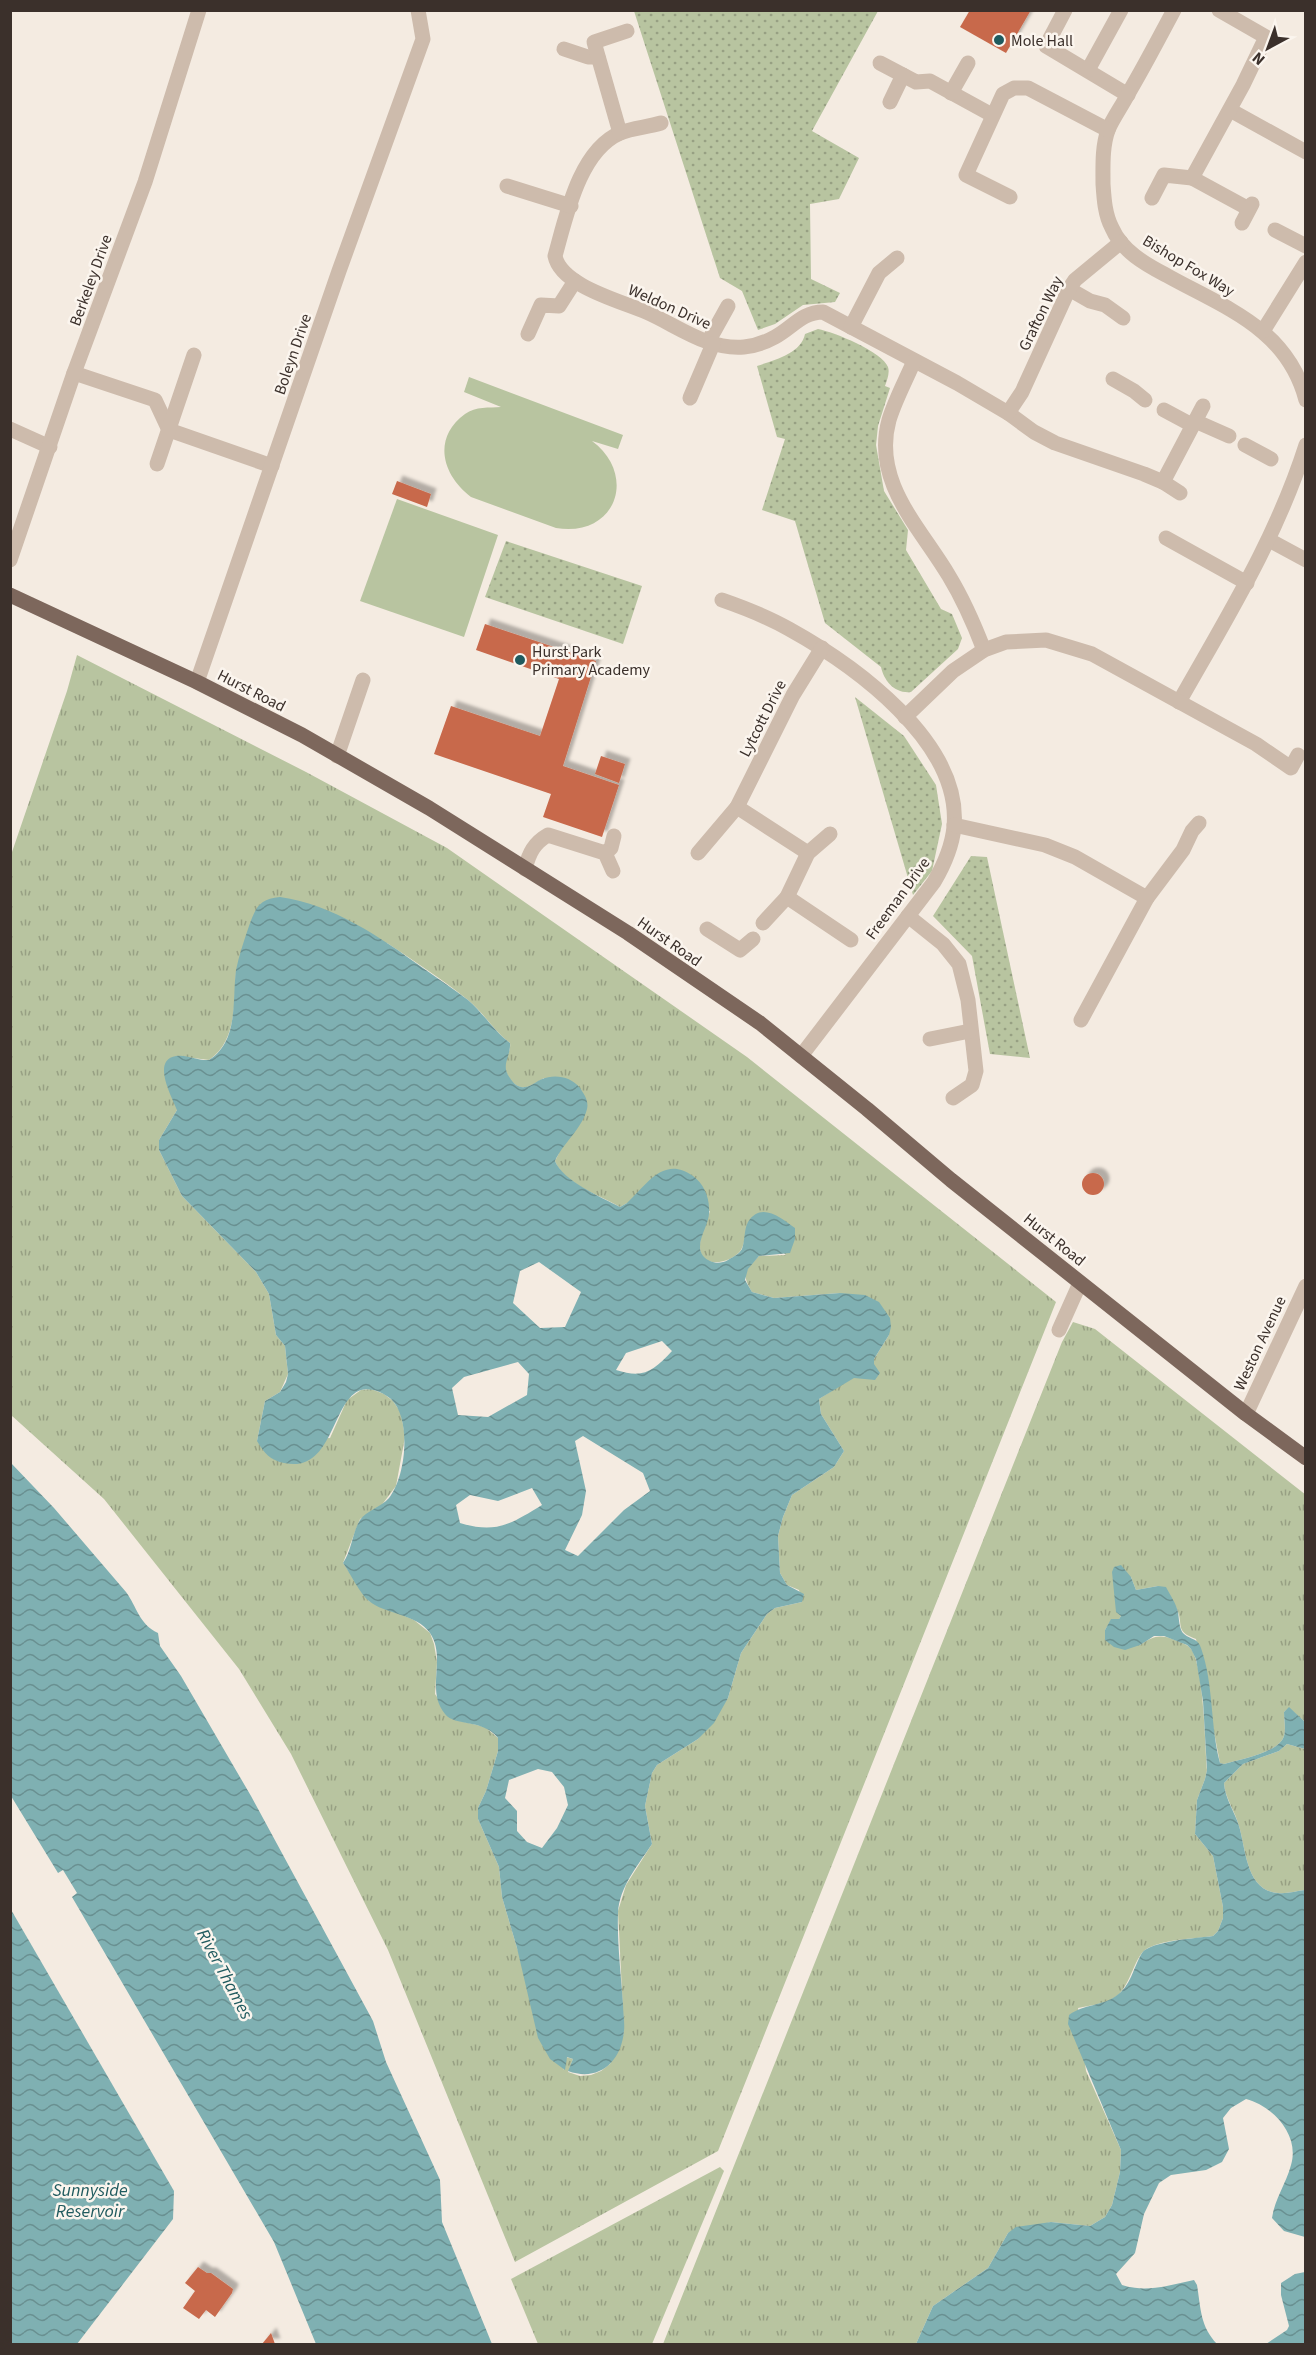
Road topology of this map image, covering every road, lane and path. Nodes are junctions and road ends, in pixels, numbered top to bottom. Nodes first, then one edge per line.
1 (199, 10) edge
2 (418, 10) edge
3 (1065, 10) edge
4 (1121, 10) edge
5 (1174, 10) edge
6 (1219, 10) edge
7 (627, 31) dead end
8 (564, 49) dead end
9 (598, 57) junction
10 (880, 63) dead end
11 (968, 63) dead end
12 (1088, 70) junction
13 (903, 75) junction
14 (951, 93) junction
15 (1128, 95) junction
16 (890, 102) dead end
17 (1230, 110) junction
18 (992, 115) junction
19 (661, 123) dead end
20 (1108, 130) junction
21 (620, 134) junction
22 (1305, 152) edge
23 (1192, 178) junction
24 (507, 186) dead end
25 (1010, 197) dead end
26 (1152, 198) dead end
27 (571, 206) junction
28 (1248, 212) dead end
29 (1275, 230) dead end
30 (1120, 242) junction
31 (1305, 246) edge
32 (897, 258) dead end
33 (1305, 262) edge
34 (575, 281) junction
35 (1068, 289) junction
36 (728, 306) dead end
37 (1123, 318) dead end
38 (851, 327) junction
39 (1263, 331) junction
40 (528, 334) dead end
41 (711, 343) junction
42 (194, 355) dead end
43 (914, 361) junction
44 (75, 373) junction
45 (1113, 380) dead end
46 (690, 398) dead end
47 (1145, 400) dead end
48 (1305, 400) edge
49 (1203, 406) dead end
50 (1164, 410) dead end
51 (1008, 413) junction
52 (1193, 423) junction
53 (10, 429) edge
54 (169, 430) junction
55 (1229, 436) dead end
56 (1245, 445) dead end
57 (1305, 445) edge
58 (50, 447) junction
59 (1271, 459) dead end
60 (157, 464) dead end
61 (272, 466) junction
62 (1163, 482) junction
63 (1180, 493) dead end
64 (1166, 538) dead end
65 (1269, 540) junction
66 (10, 560) edge
67 (1305, 560) edge
68 (1247, 583) junction
69 (10, 596) edge
70 (722, 600) dead end
71 (822, 648) junction
72 (984, 650) junction
73 (363, 680) dead end
74 (197, 682) junction
75 (1179, 702) junction
76 (905, 717) junction
77 (1298, 755) dead end
78 (337, 756) junction
79 (736, 807) junction
80 (1199, 823) dead end
81 (954, 825) junction
82 (830, 834) dead end
83 (614, 836) dead end
84 (605, 853) junction
85 (698, 853) dead end
86 (808, 853) junction
87 (525, 869) junction
88 (613, 871) dead end
89 (787, 897) junction
90 (1147, 898) junction
91 (908, 916) junction
92 (763, 923) dead end
93 (707, 929) dead end
94 (753, 939) dead end
95 (851, 940) dead end
96 (1081, 1020) dead end
97 (970, 1031) junction
98 (930, 1039) dead end
99 (801, 1056) junction
100 (953, 1098) dead end
101 (1080, 1283) junction
102 (1305, 1286) edge
103 (1059, 1330) dead end
104 (1246, 1414) junction
105 (1305, 1458) edge

1 - 44 street, Berkeley Drive
2 - 61 street, Boleyn Drive
3 - 12 street
4 - 12 street
5 - 15 street, Bishop Fox Way
6 - 17 street
7 - 9 street
8 - 9 street
9 - 21 street
10 - 13 street
11 - 14 street
12 - 15 street
13 - 14 street
13 - 16 street
14 - 18 street
15 - 20 street, Bishop Fox Way
17 - 22 street
17 - 23 street
18 - 20 street
18 - 25 street
19 - 21 street, Weldon Drive
20 - 30 street, Bishop Fox Way
21 - 27 street, Weldon Drive
23 - 26 street
23 - 28 street
24 - 27 street
27 - 34 street, Weldon Drive
29 - 31 street
30 - 35 street, Grafton Way
30 - 39 street, Bishop Fox Way
32 - 38 street
33 - 39 street
34 - 40 street
34 - 41 street, Weldon Drive
35 - 37 street
35 - 51 street, Grafton Way
36 - 41 street
38 - 41 street, Weldon Drive
38 - 43 street, Weldon Drive
39 - 48 street, Bishop Fox Way
41 - 46 street
42 - 54 street
43 - 51 street
43 - 72 street
44 - 54 street
44 - 58 street, Berkeley Drive
45 - 47 street
49 - 52 street
50 - 52 street
51 - 62 street
52 - 55 street
52 - 62 street
53 - 58 street
54 - 60 street
54 - 61 street
56 - 59 street
57 - 65 street
58 - 66 street, Berkeley Drive
61 - 74 street, Boleyn Drive
62 - 63 street
64 - 68 street
65 - 67 street
65 - 68 street
68 - 75 street
69 - 74 main road, Hurst Road
70 - 71 street, Freeman Drive
71 - 76 street, Freeman Drive
71 - 79 street, Lytcott Drive
72 - 75 street
72 - 76 street
73 - 78 street
74 - 78 main road, Hurst Road
75 - 77 street
76 - 81 street, Freeman Drive
78 - 87 main road, Hurst Road
79 - 85 street, Lytcott Drive
79 - 86 street
80 - 90 street
81 - 90 street
81 - 91 street, Freeman Drive
82 - 86 street
83 - 84 street
84 - 87 street
84 - 88 street
86 - 89 street
87 - 99 main road, Hurst Road
89 - 92 street
89 - 95 street
90 - 96 street
91 - 97 street
91 - 99 street, Freeman Drive
93 - 94 street
97 - 98 street
97 - 100 street
99 - 101 main road, Hurst Road
101 - 103 street
101 - 104 main road, Hurst Road
102 - 104 street, Weston Avenue
104 - 105 main road, Hurst Road

